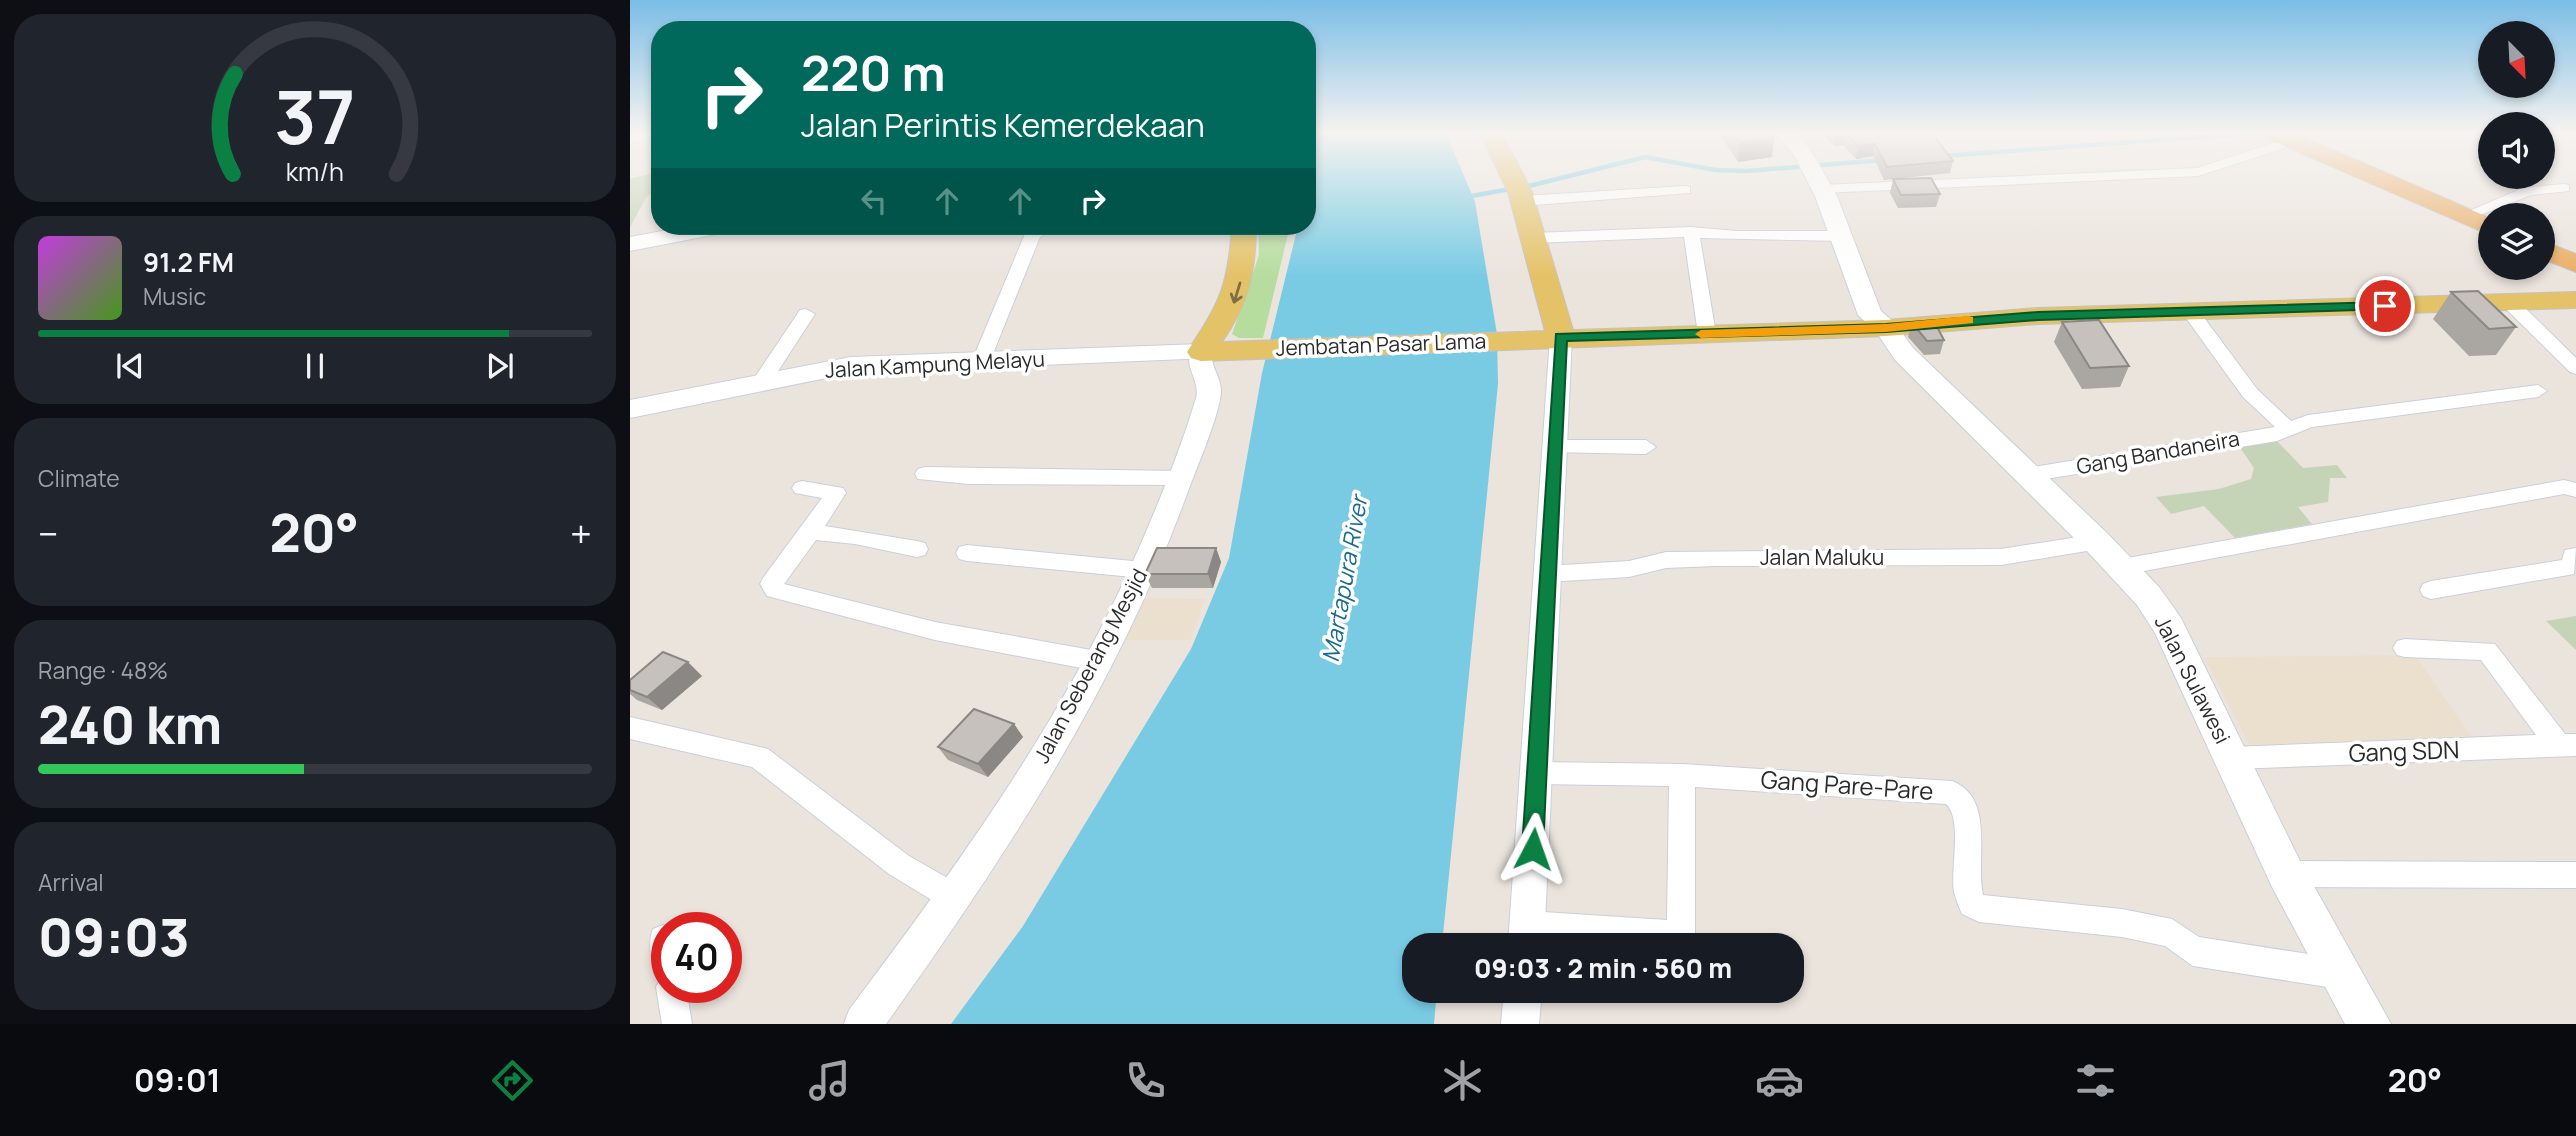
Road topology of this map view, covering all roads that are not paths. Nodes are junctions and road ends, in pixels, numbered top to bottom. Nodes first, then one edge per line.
1 (1514, 181) edge
2 (1817, 181) edge
3 (2393, 181) edge
4 (2564, 188) dead end
5 (1685, 190) dead end
6 (1519, 191) junction
7 (2510, 203) edge
8 (2478, 216) edge
9 (1691, 232) junction
10 (676, 235) edge
11 (1033, 235) edge
12 (1244, 235) edge
13 (1842, 236) junction
14 (1533, 237) junction
15 (630, 244) edge
16 (2555, 246) edge
17 (2555, 254) edge
18 (2576, 255) edge
19 (2576, 264) edge
20 (2576, 300) edge
21 (2510, 303) junction
22 (2190, 311) junction
23 (806, 314) dead end
24 (1886, 328) junction
25 (1707, 334) junction
26 (1561, 337) junction
27 (1201, 352) junction
28 (981, 361) junction
29 (2576, 368) edge
30 (762, 381) junction
31 (2539, 391) dead end
32 (630, 409) edge
33 (2287, 429) junction
34 (1555, 447) junction
35 (1646, 447) dead end
36 (925, 474) dead end
37 (2028, 475) junction
38 (1181, 478) junction
39 (802, 488) dead end
40 (2576, 490) edge
41 (810, 532) junction
42 (2097, 542) junction
43 (918, 549) dead end
44 (967, 553) dead end
45 (2576, 556) edge
46 (2122, 568) junction
47 (1143, 570) junction
48 (1547, 574) junction
49 (2431, 590) dead end
50 (2405, 648) dead end
51 (1097, 662) junction
52 (630, 728) edge
53 (2567, 745) edge
54 (2232, 758) junction
55 (1538, 773) junction
56 (1682, 775) junction
57 (2286, 874) junction
58 (2576, 875) edge
59 (955, 898) junction
60 (1527, 933) edge
61 (1681, 933) edge
62 (2340, 974) junction
63 (674, 1003) edge
64 (1522, 1003) edge
65 (677, 1024) edge
66 (863, 1024) edge
67 (1520, 1024) edge
68 (2369, 1024) edge

1 - 6 main road
2 - 13 main road, Jalan Sulawesi
3 - 8 highway
4 - 7 street
5 - 6 street
6 - 14 main road
9 - 13 street
9 - 14 street
9 - 25 street
10 - 15 main road
11 - 28 street
12 -> 27 main road
13 - 24 main road, Jalan Sulawesi
14 - 26 main road
16 - 18 highway
17 - 19 highway
20 - 21 main road, Jembatan Pasar Lama
21 - 22 main road, Jembatan Pasar Lama
21 - 29 street
22 - 24 main road, Jembatan Pasar Lama
22 - 33 street
23 - 30 street
24 - 25 main road, Jembatan Pasar Lama
24 - 37 main road, Jalan Sulawesi
25 - 26 main road, Jembatan Pasar Lama
26 - 27 main road, Jembatan Pasar Lama
26 - 34 street
27 - 28 main road, Jalan Kampung Melayu
27 - 38 street, Jalan Seberang Mesjid
28 - 30 main road, Jalan Kampung Melayu
30 - 32 main road, Jalan Kampung Melayu
31 - 33 street, Gang Bandaneira
33 - 37 street, Gang Bandaneira
34 - 35 street
34 - 48 street
36 - 38 street
37 - 42 main road, Jalan Sulawesi
38 - 47 street, Jalan Seberang Mesjid
39 - 41 street
40 - 46 street
41 - 43 street
41 - 51 street
42 - 46 main road, Jalan Sulawesi
42 - 48 street, Jalan Maluku
44 - 47 street
45 - 49 street
46 - 54 main road, Jalan Sulawesi
47 - 51 street, Jalan Seberang Mesjid
48 - 55 street
50 - 53 street
51 - 59 street, Jalan Seberang Mesjid
52 - 59 street
53 - 54 street, Gang SDN
54 - 57 main road, Jalan Sulawesi
55 - 56 street, Gang Pare-Pare
55 - 60 street
56 - 61 street
56 - 62 street, Gang Pare-Pare
57 - 58 street
57 - 62 main road, Jalan Sulawesi
59 - 66 street, Jalan Seberang Mesjid
62 - 68 main road, Jalan Sulawesi
63 - 65 street
64 - 67 street

